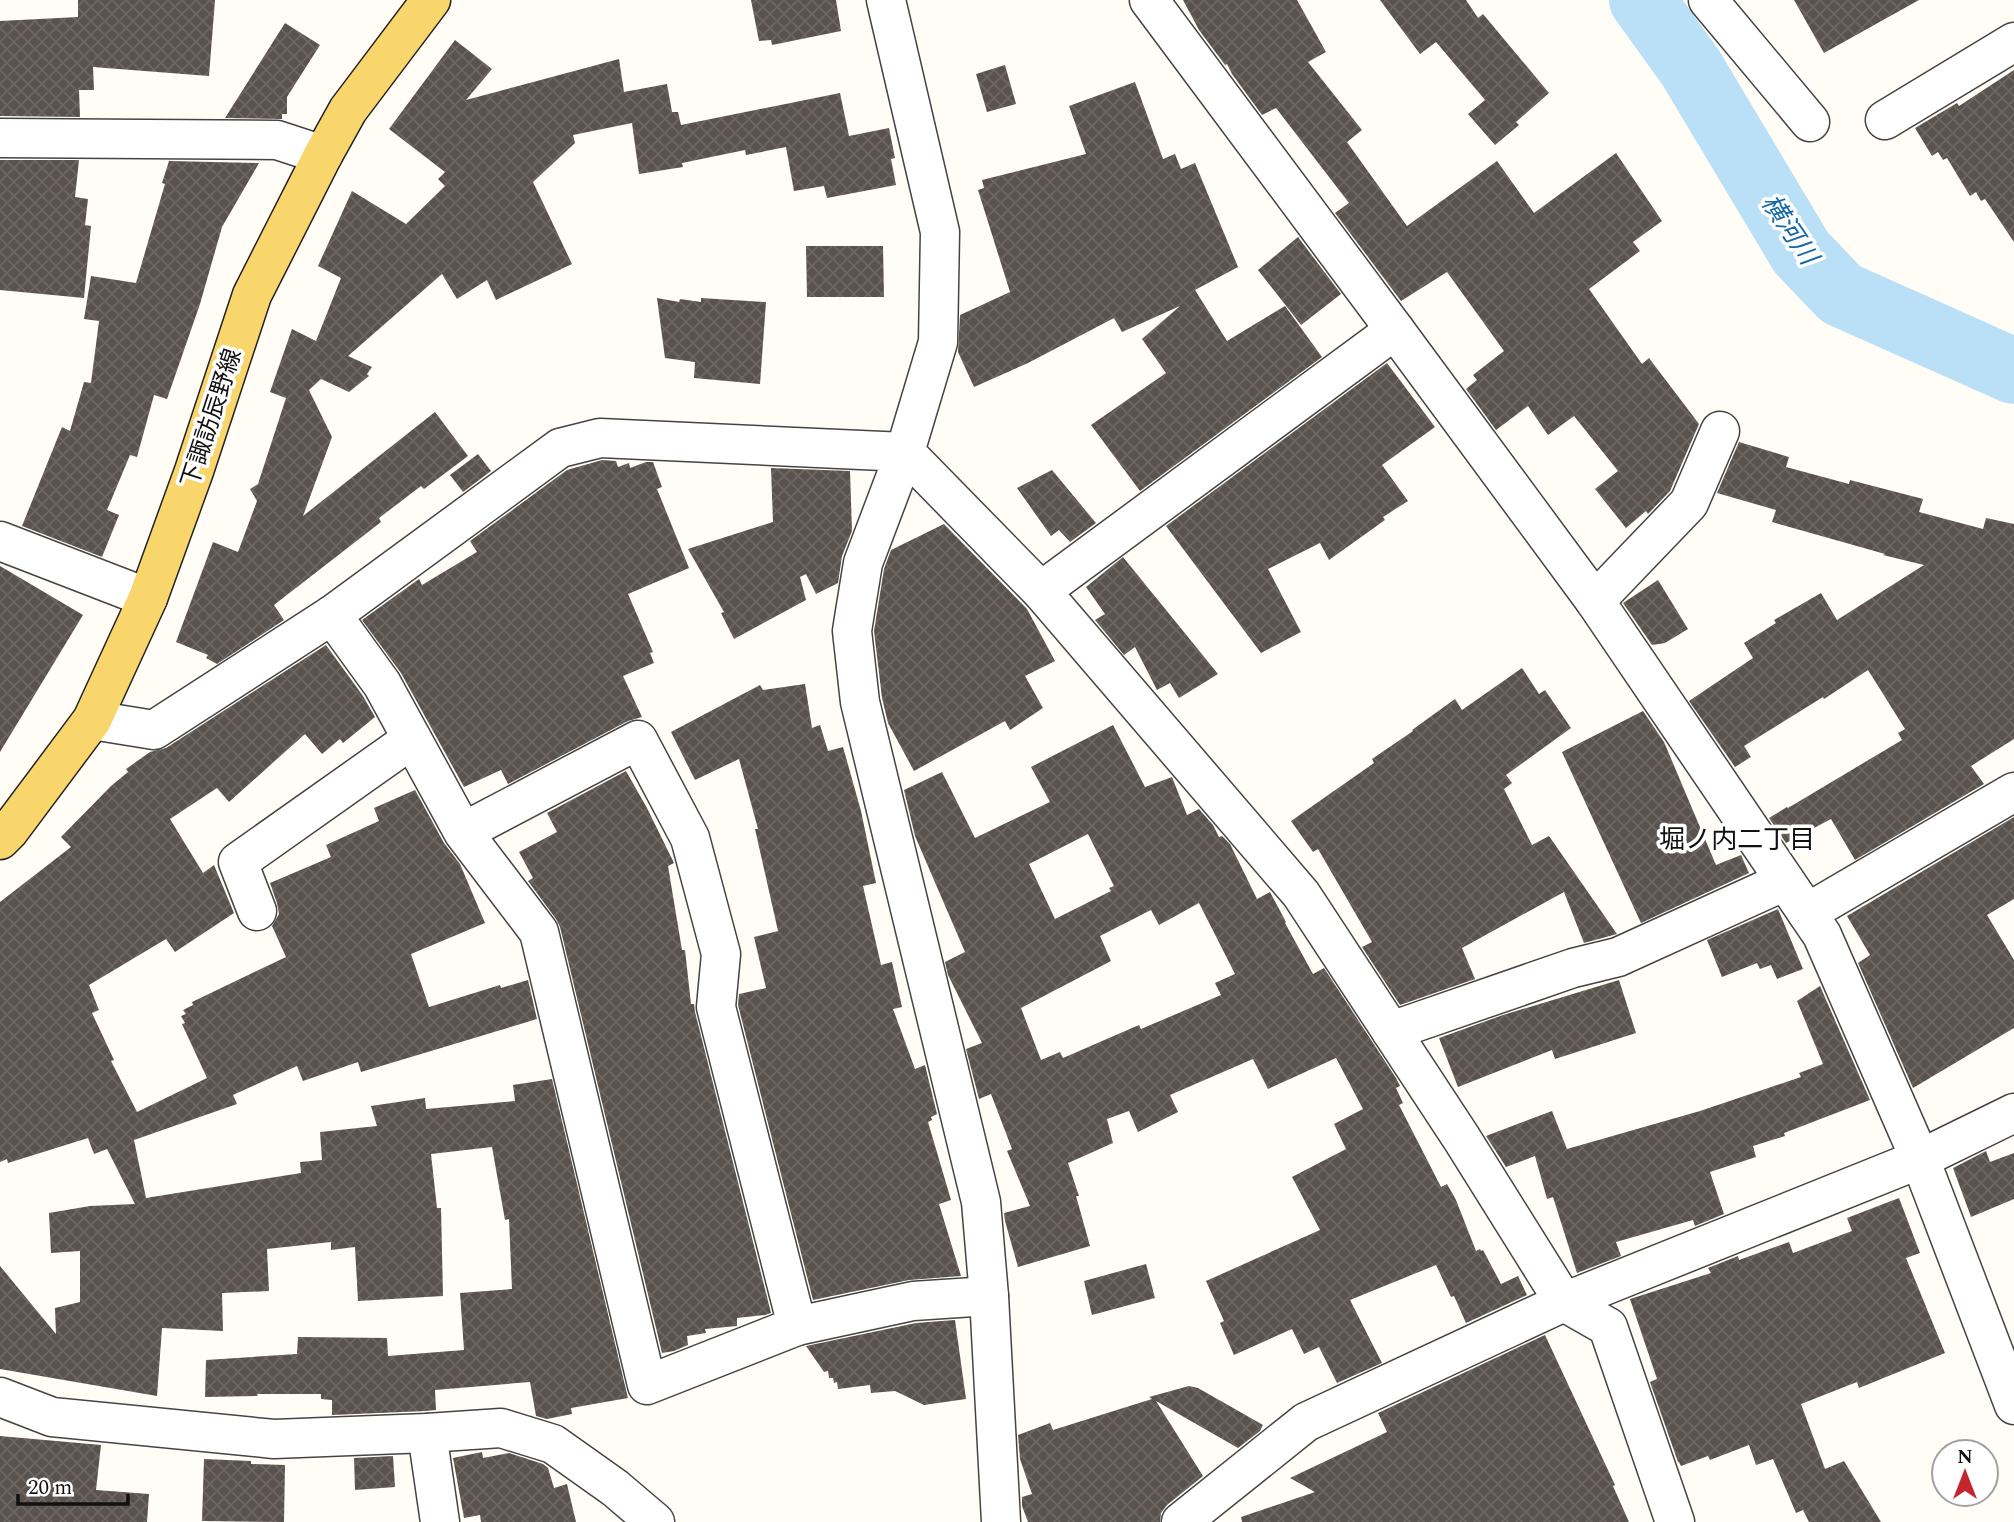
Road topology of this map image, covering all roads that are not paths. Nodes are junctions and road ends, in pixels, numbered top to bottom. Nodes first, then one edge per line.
1 (430, 0) edge
2 (886, 0) edge
3 (1149, 0) edge
4 (1708, 0) edge
5 (2014, 42) edge
6 (1885, 120) dead end
7 (1810, 122) dead end
8 (0, 138) edge
9 (323, 155) junction
10 (1395, 330) junction
11 (1720, 431) dead end
12 (905, 452) junction
13 (0, 541) edge
14 (1041, 591) junction
15 (148, 598) junction
16 (1595, 601) junction
17 (331, 615) junction
18 (92, 720) junction
19 (412, 739) junction
20 (2014, 792) edge
21 (463, 832) junction
22 (0, 840) edge
23 (1785, 881) junction
24 (257, 911) dead end
25 (1807, 913) junction
26 (1391, 1031) junction
27 (2014, 1113) edge
28 (1920, 1158) junction
29 (989, 1296) junction
30 (1564, 1302) junction
31 (797, 1325) junction
32 (0, 1397) edge
33 (2014, 1405) edge
34 (427, 1433) junction
35 (440, 1522) edge
36 (655, 1522) edge
37 (1001, 1522) edge
38 (1181, 1522) edge
39 (1675, 1522) edge

1 - 9 main road, 下諏訪辰野線
2 - 12 street
3 - 10 street
4 - 7 street
5 - 6 street
8 - 9 street
9 - 15 main road, 下諏訪辰野線
10 - 14 street
10 - 16 street
11 - 16 street
12 - 14 street
12 - 17 street
12 - 29 street
13 - 15 street
14 - 26 street
15 - 18 main road, 下諏訪辰野線
16 - 23 street
17 - 18 street
17 - 19 street
18 - 22 main road, 下諏訪辰野線
19 - 21 street
19 - 24 street
20 - 25 street
21 - 31 street
21 - 31 street
23 - 25 street
23 - 26 street
25 - 28 street
26 - 30 street
27 - 28 street
28 - 30 street
28 - 33 street
29 - 31 street
29 - 37 street
30 - 38 street
30 - 39 street
32 - 34 street
34 - 35 street
34 - 36 street

